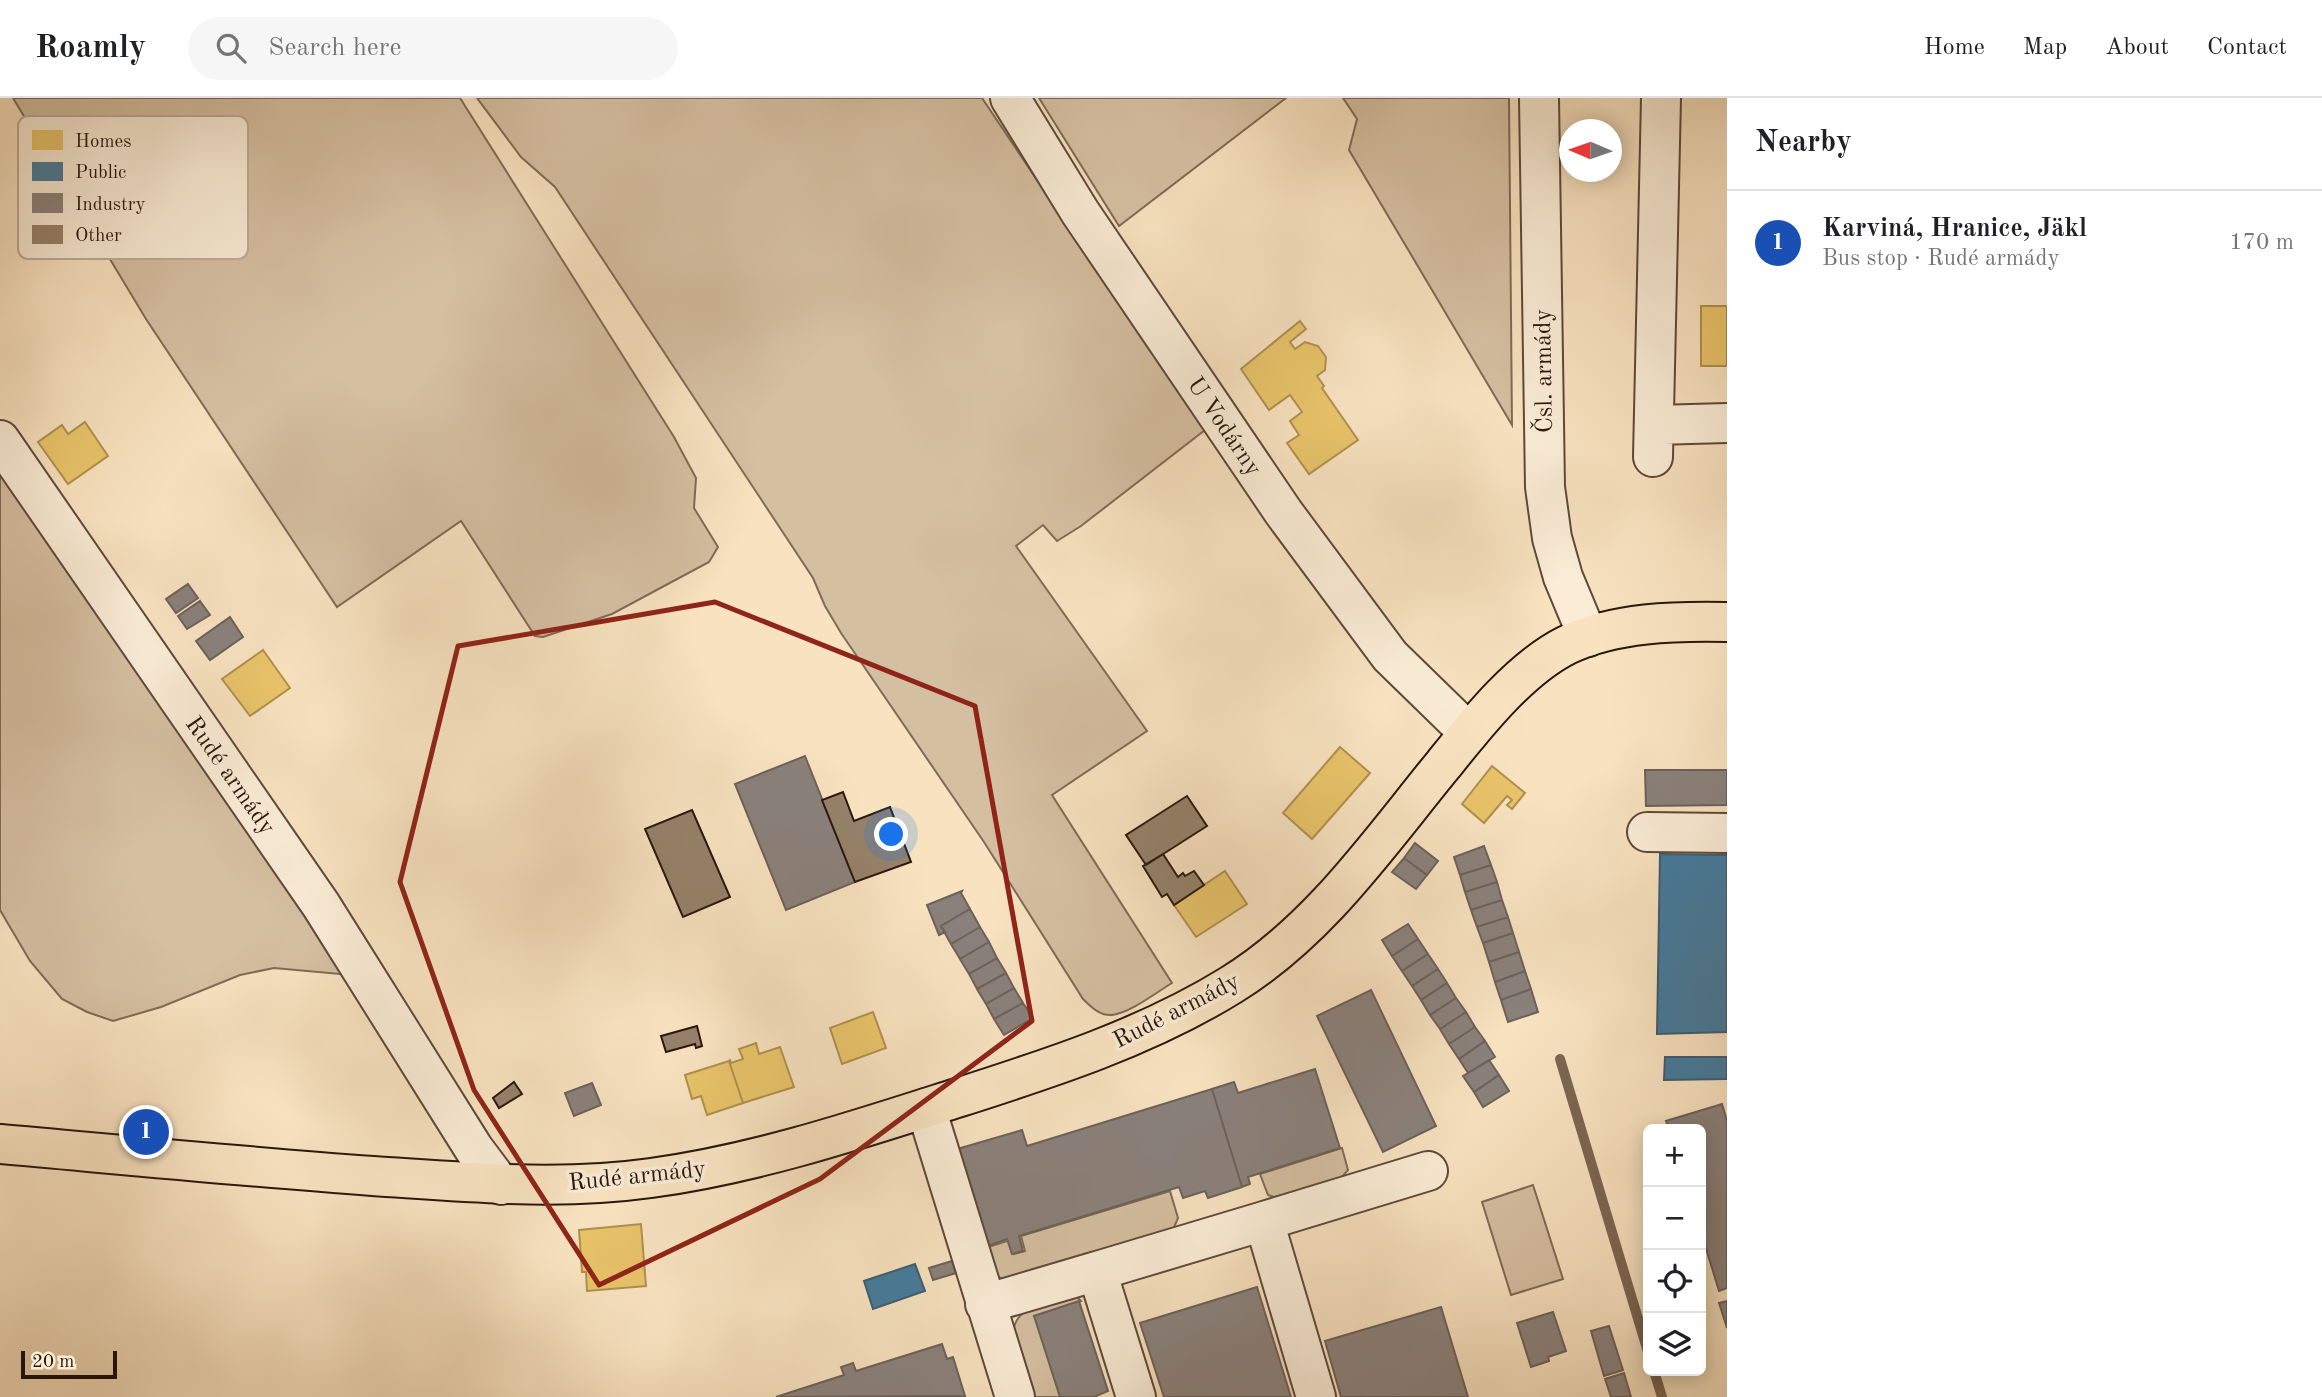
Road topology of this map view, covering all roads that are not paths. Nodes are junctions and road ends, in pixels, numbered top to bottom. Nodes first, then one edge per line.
1 (1010, 98) edge
2 (1539, 98) edge
3 (1661, 98) edge
4 (1727, 423) edge
5 (0, 440) edge
6 (1727, 622) edge
7 (1588, 637) junction
8 (1469, 733) junction
9 (1647, 832) dead end
10 (1727, 833) edge
11 (926, 1108) junction
12 (0, 1144) edge
13 (1428, 1171) dead end
14 (501, 1185) junction
15 (1264, 1221) junction
16 (1097, 1271) junction
17 (985, 1304) junction
18 (1015, 1397) edge
19 (1136, 1397) edge
20 (1316, 1397) edge

1 - 8 street, U Vodárny
2 - 7 street, Čsl. armády
3 - 4 street
5 - 14 street, Rudé armády
6 - 7 main road, Rudé armády
7 - 8 main road, Rudé armády
8 - 11 main road, Rudé armády
9 - 10 street
11 - 14 main road, Rudé armády
11 - 17 street
12 - 14 main road, Rudé armády
13 - 15 street
15 - 16 street
15 - 20 street
16 - 17 street
16 - 19 street
17 - 18 street

